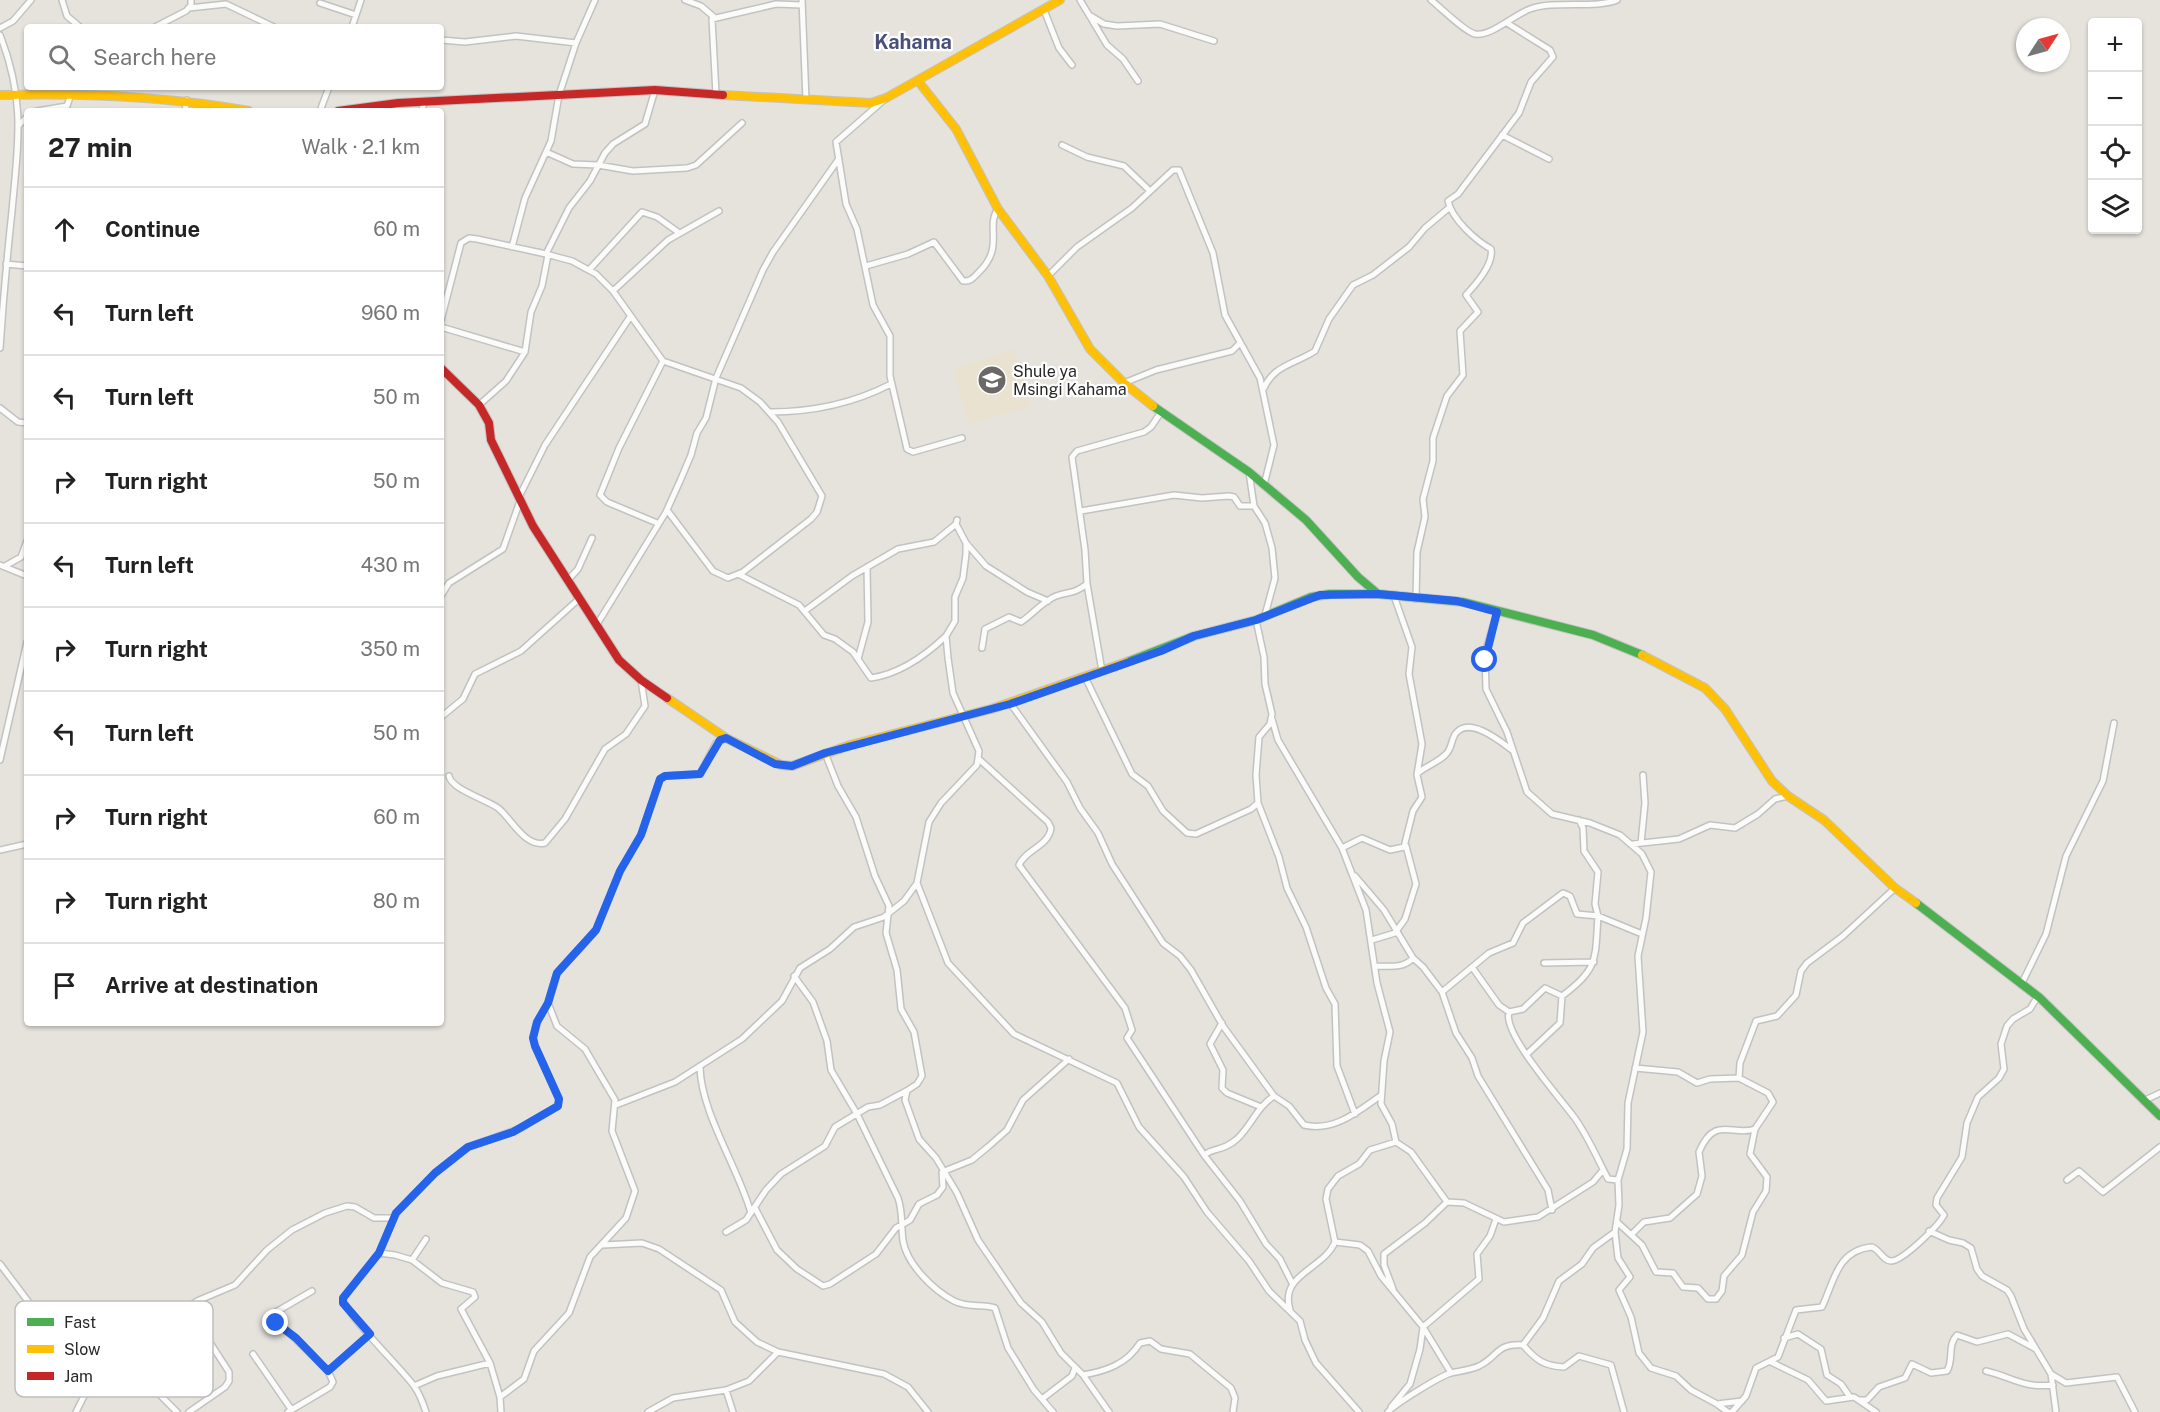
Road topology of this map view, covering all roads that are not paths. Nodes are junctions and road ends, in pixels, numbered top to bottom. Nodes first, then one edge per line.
1 (31, 0) edge
2 (62, 0) edge
3 (191, 0) edge
4 (362, 0) edge
5 (595, 0) edge
6 (685, 0) edge
7 (1060, 0) edge
8 (1080, 0) edge
9 (1431, 0) edge
10 (1617, 0) edge
11 (802, 2) edge
12 (320, 3) dead end
13 (189, 8) junction
14 (1044, 10) junction
15 (356, 15) junction
16 (1089, 15) junction
17 (714, 17) junction
18 (1507, 23) junction
19 (76, 24) edge
20 (160, 24) edge
21 (268, 24) edge
22 (353, 24) edge
23 (0, 28) edge
24 (0, 36) edge
25 (444, 40) edge
26 (1214, 41) dead end
27 (576, 43) junction
28 (1072, 65) dead end
29 (918, 81) junction
30 (1138, 81) dead end
31 (328, 90) edge
32 (655, 90) junction
33 (71, 93) junction
34 (17, 94) junction
35 (716, 94) junction
36 (0, 95) edge
37 (559, 95) junction
38 (886, 98) junction
39 (187, 100) junction
40 (806, 100) junction
41 (424, 101) junction
42 (54, 108) edge
43 (186, 108) edge
44 (217, 108) edge
45 (321, 108) edge
46 (364, 108) edge
47 (423, 108) edge
48 (24, 120) edge
49 (742, 123) dead end
50 (18, 127) junction
51 (24, 131) edge
52 (1502, 135) junction
53 (1062, 145) dead end
54 (546, 152) junction
55 (1549, 159) dead end
56 (838, 160) junction
57 (598, 165) junction
58 (1150, 191) junction
59 (1450, 207) junction
60 (998, 209) junction
61 (719, 211) dead end
62 (678, 232) junction
63 (512, 247) junction
64 (547, 254) junction
65 (6, 264) junction
66 (24, 266) edge
67 (866, 266) junction
68 (589, 270) junction
69 (1048, 276) junction
70 (613, 291) junction
71 (444, 308) edge
72 (630, 317) junction
73 (444, 328) edge
74 (1239, 344) junction
75 (0, 348) edge
76 (525, 352) junction
77 (663, 361) junction
78 (444, 371) edge
79 (716, 378) junction
80 (1124, 383) junction
81 (891, 384) junction
82 (1263, 390) junction
83 (479, 405) junction
84 (0, 408) edge
85 (770, 412) junction
86 (1161, 412) junction
87 (24, 423) edge
88 (962, 438) dead end
89 (1249, 472) junction
90 (1264, 485) junction
91 (519, 499) junction
92 (1254, 506) junction
93 (667, 510) junction
94 (1081, 511) junction
95 (657, 523) junction
96 (592, 538) dead end
97 (966, 543) junction
98 (24, 549) edge
99 (2, 566) edge
100 (867, 567) junction
101 (24, 575) edge
102 (740, 575) junction
103 (568, 580) junction
104 (1087, 585) junction
105 (444, 592) edge
106 (1378, 594) junction
107 (1394, 596) junction
108 (580, 598) junction
109 (1416, 599) junction
110 (1048, 601) junction
111 (806, 610) junction
112 (1497, 612) junction
113 (1265, 615) junction
114 (1256, 620) junction
115 (596, 626) junction
116 (946, 636) junction
117 (982, 648) dead end
118 (24, 655) edge
119 (858, 659) junction
120 (1102, 671) junction
121 (1085, 677) junction
122 (641, 680) junction
123 (1010, 704) junction
124 (444, 715) edge
125 (963, 718) junction
126 (1272, 719) junction
127 (2114, 723) dead end
128 (726, 738) junction
129 (1514, 752) junction
130 (825, 753) junction
131 (0, 760) edge
132 (980, 760) junction
133 (1418, 773) junction
134 (1643, 775) dead end
135 (448, 776) dead end
136 (1788, 796) junction
137 (1258, 803) junction
138 (1579, 820) junction
139 (1641, 843) junction
140 (1633, 844) junction
141 (24, 845) edge
142 (1406, 846) junction
143 (1342, 848) junction
144 (0, 850) edge
145 (1352, 873) junction
146 (917, 883) junction
147 (1895, 888) junction
148 (889, 913) junction
149 (1599, 916) junction
150 (1395, 933) junction
151 (1642, 934) junction
152 (1372, 940) junction
153 (1413, 958) junction
154 (1594, 962) junction
155 (1544, 963) dead end
156 (1376, 966) junction
157 (1472, 967) junction
158 (794, 976) junction
159 (2021, 984) junction
160 (1442, 992) junction
161 (1562, 996) junction
162 (2037, 996) junction
163 (548, 1003) junction
164 (1509, 1012) junction
165 (1222, 1023) junction
166 (1527, 1054) junction
167 (1069, 1059) junction
168 (700, 1068) junction
169 (1635, 1068) junction
170 (1738, 1078) junction
171 (908, 1090) junction
172 (2160, 1093) edge
173 (1274, 1096) junction
174 (1380, 1096) junction
175 (2143, 1101) junction
176 (616, 1105) junction
177 (1261, 1107) junction
178 (857, 1114) junction
179 (1355, 1114) junction
180 (2160, 1116) edge
181 (1755, 1129) junction
182 (1396, 1142) junction
183 (2160, 1147) edge
184 (1204, 1155) junction
185 (1603, 1170) junction
186 (942, 1172) junction
187 (1618, 1180) junction
188 (2067, 1180) dead end
189 (1447, 1202) junction
190 (755, 1208) junction
191 (1552, 1210) junction
192 (751, 1214) junction
193 (393, 1218) junction
194 (1496, 1219) junction
195 (1617, 1222) junction
196 (902, 1224) junction
197 (1929, 1231) junction
198 (726, 1232) dead end
199 (1615, 1232) junction
200 (1632, 1234) junction
201 (426, 1239) dead end
202 (1335, 1242) junction
203 (603, 1245) junction
204 (379, 1253) junction
205 (412, 1260) junction
206 (0, 1264) edge
207 (1292, 1284) junction
208 (312, 1291) dead end
209 (1394, 1293) junction
210 (28, 1301) edge
211 (200, 1301) edge
212 (1290, 1310) junction
213 (1423, 1327) junction
214 (370, 1334) junction
215 (1784, 1338) junction
216 (213, 1344) edge
217 (1523, 1345) junction
218 (2036, 1349) junction
219 (778, 1352) junction
220 (253, 1354) dead end
221 (1770, 1362) junction
222 (490, 1363) junction
223 (1075, 1368) junction
224 (328, 1371) junction
225 (1986, 1371) dead end
226 (1450, 1373) junction
227 (2051, 1374) junction
228 (1083, 1375) junction
229 (2053, 1385) junction
230 (414, 1386) junction
231 (726, 1390) junction
232 (213, 1393) edge
233 (84, 1397) edge
234 (162, 1397) edge
235 (208, 1397) edge
236 (500, 1397) junction
237 (1850, 1397) junction
238 (1042, 1399) junction
239 (1744, 1400) junction
240 (1859, 1400) junction
241 (1717, 1404) junction
242 (1389, 1410) edge
243 (289, 1411) edge
244 (76, 1412) edge
245 (177, 1412) edge
246 (189, 1412) edge
247 (426, 1412) edge
248 (501, 1412) edge
249 (648, 1412) edge
250 (734, 1412) edge
251 (928, 1412) edge
252 (1053, 1412) edge
253 (1109, 1412) edge
254 (1233, 1412) edge
255 (1359, 1412) edge
256 (1624, 1412) edge
257 (1730, 1412) edge
258 (1876, 1412) edge
259 (2056, 1412) edge
260 (2135, 1412) edge

1 - 23 street
2 - 19 street
3 - 13 street
4 - 15 street
5 - 27 street
6 - 17 street
7 - 14 street
8 - 16 street
9 - 18 street
10 - 18 street
11 - 17 street
11 - 40 street
12 - 15 street
13 - 20 street
13 - 21 street
14 - 28 street
14 - 29 street
15 - 22 street
16 - 26 street
16 - 30 street
17 - 35 street
18 - 52 street
24 - 34 street
25 - 27 street
27 - 37 street
29 - 38 street
29 - 60 street
31 - 45 street
32 - 35 street
32 - 37 street
32 - 57 street
33 - 34 street
33 - 39 street
33 - 42 street
34 - 36 street
34 - 50 street
35 - 40 street
37 - 41 street
37 - 54 street
38 - 40 street
38 - 56 street
39 - 43 street
39 - 44 street
41 - 46 street
41 - 47 street
48 - 50 street
49 - 57 street
50 - 51 street
50 - 65 street
52 - 55 street
52 - 59 street
53 - 58 street
54 - 57 street
54 - 63 street
56 - 67 street
56 - 79 street
57 - 64 street
58 - 69 street
58 - 74 street
59 - 82 street
59 - 109 street
60 - 67 street
60 - 69 street
61 - 62 street
62 - 68 street
62 - 70 street
63 - 64 street
63 - 71 street
64 - 68 street
64 - 76 street
65 - 66 street
65 - 75 street
67 - 81 street
68 - 70 street
69 - 80 street
70 - 72 street
72 - 77 street
72 - 91 street
73 - 76 street
74 - 80 street
74 - 82 street
76 - 83 street
77 - 79 street
77 - 95 street
78 - 83 street
79 - 85 street
79 - 93 street
80 - 86 street
81 - 85 street
81 - 88 street
82 - 90 street
83 - 91 street
84 - 87 street
85 - 102 street
86 - 89 street
86 - 94 street
89 - 90 street
89 - 92 street
90 - 106 street
91 - 103 street
91 - 105 street
92 - 94 street
92 - 113 street
93 - 95 street
93 - 102 street
94 - 104 street
95 - 115 street
96 - 103 street
97 - 100 street
97 - 110 street
97 - 116 street
98 - 99 street
99 - 101 street
100 - 111 street
100 - 119 street
102 - 111 street
103 - 108 street
104 - 110 street
104 - 120 street
106 - 107 street
106 - 113 street
107 - 109 street
107 - 133 street
108 - 115 street
108 - 124 street
109 - 112 street
110 - 117 street
111 - 119 street
112 - 129 street
112 - 136 street
113 - 114 street
114 - 120 street
114 - 126 street
115 - 122 street
116 - 119 street
116 - 125 street
118 - 131 street
120 - 121 street
121 - 123 street
121 - 137 street
122 - 128 street
122 - 135 street
123 - 125 street
123 - 165 street
125 - 130 street
125 - 132 street
126 - 137 street
126 - 143 street
127 - 159 street
128 - 130 street
128 - 163 street
129 - 133 street
129 - 138 street
130 - 148 street
132 - 146 street
132 - 184 street
133 - 142 street
134 - 139 street
136 - 139 street
136 - 147 street
137 - 179 street
138 - 140 street
138 - 149 street
139 - 140 street
140 - 151 street
141 - 144 street
142 - 143 street
142 - 150 street
143 - 145 street
145 - 150 street
145 - 152 street
146 - 148 street
146 - 167 street
147 - 159 street
147 - 170 street
148 - 158 street
148 - 171 street
149 - 151 street
149 - 154 street
149 - 157 street
150 - 152 street
150 - 153 street
151 - 169 street
152 - 156 street
153 - 156 street
153 - 160 street
154 - 155 street
154 - 161 street
156 - 174 street
157 - 160 street
157 - 164 street
158 - 168 street
158 - 178 street
159 - 162 street
160 - 191 street
161 - 164 street
161 - 166 street
162 - 175 street
162 - 197 street
163 - 176 street
163 - 193 street
164 - 166 street
165 - 173 street
165 - 177 street
166 - 185 street
167 - 186 street
167 - 212 street
168 - 176 street
168 - 192 street
169 - 170 street
169 - 187 street
170 - 181 street
171 - 178 street
171 - 186 street
172 - 175 street
173 - 177 street
173 - 179 street
174 - 179 street
174 - 182 street
175 - 180 street
176 - 203 street
177 - 184 street
178 - 190 street
178 - 196 street
181 - 200 street
181 - 200 street
182 - 189 street
182 - 202 street
183 - 188 street
184 - 207 street
185 - 187 street
185 - 191 street
186 - 196 street
186 - 223 street
187 - 195 street
189 - 194 street
189 - 209 street
190 - 192 street
190 - 196 street
191 - 194 street
192 - 198 street
193 - 204 street
193 - 211 street
194 - 213 street
195 - 199 street
195 - 200 street
196 - 238 street
197 - 215 street
197 - 218 street
199 - 217 street
199 - 241 street
201 - 205 street
202 - 207 street
202 - 209 street
203 - 219 street
203 - 236 street
204 - 205 street
204 - 214 street
205 - 222 street
206 - 210 street
207 - 212 street
208 - 224 street
209 - 213 street
212 - 255 street
213 - 226 street
213 - 242 street
214 - 224 street
214 - 230 street
215 - 221 street
215 - 237 street
216 - 232 street
217 - 226 street
217 - 256 street
218 - 227 street
218 - 240 street
219 - 231 street
219 - 251 street
220 - 243 street
221 - 237 street
221 - 239 street
222 - 230 street
222 - 236 street
223 - 228 street
223 - 238 street
224 - 243 street
225 - 229 street
226 - 242 street
227 - 229 street
227 - 260 street
228 - 253 street
228 - 254 street
229 - 259 street
230 - 247 street
231 - 249 street
231 - 250 street
233 - 244 street
234 - 245 street
235 - 246 street
236 - 248 street
237 - 240 street
238 - 252 street
239 - 241 street
239 - 257 street
240 - 258 street
241 - 257 street

